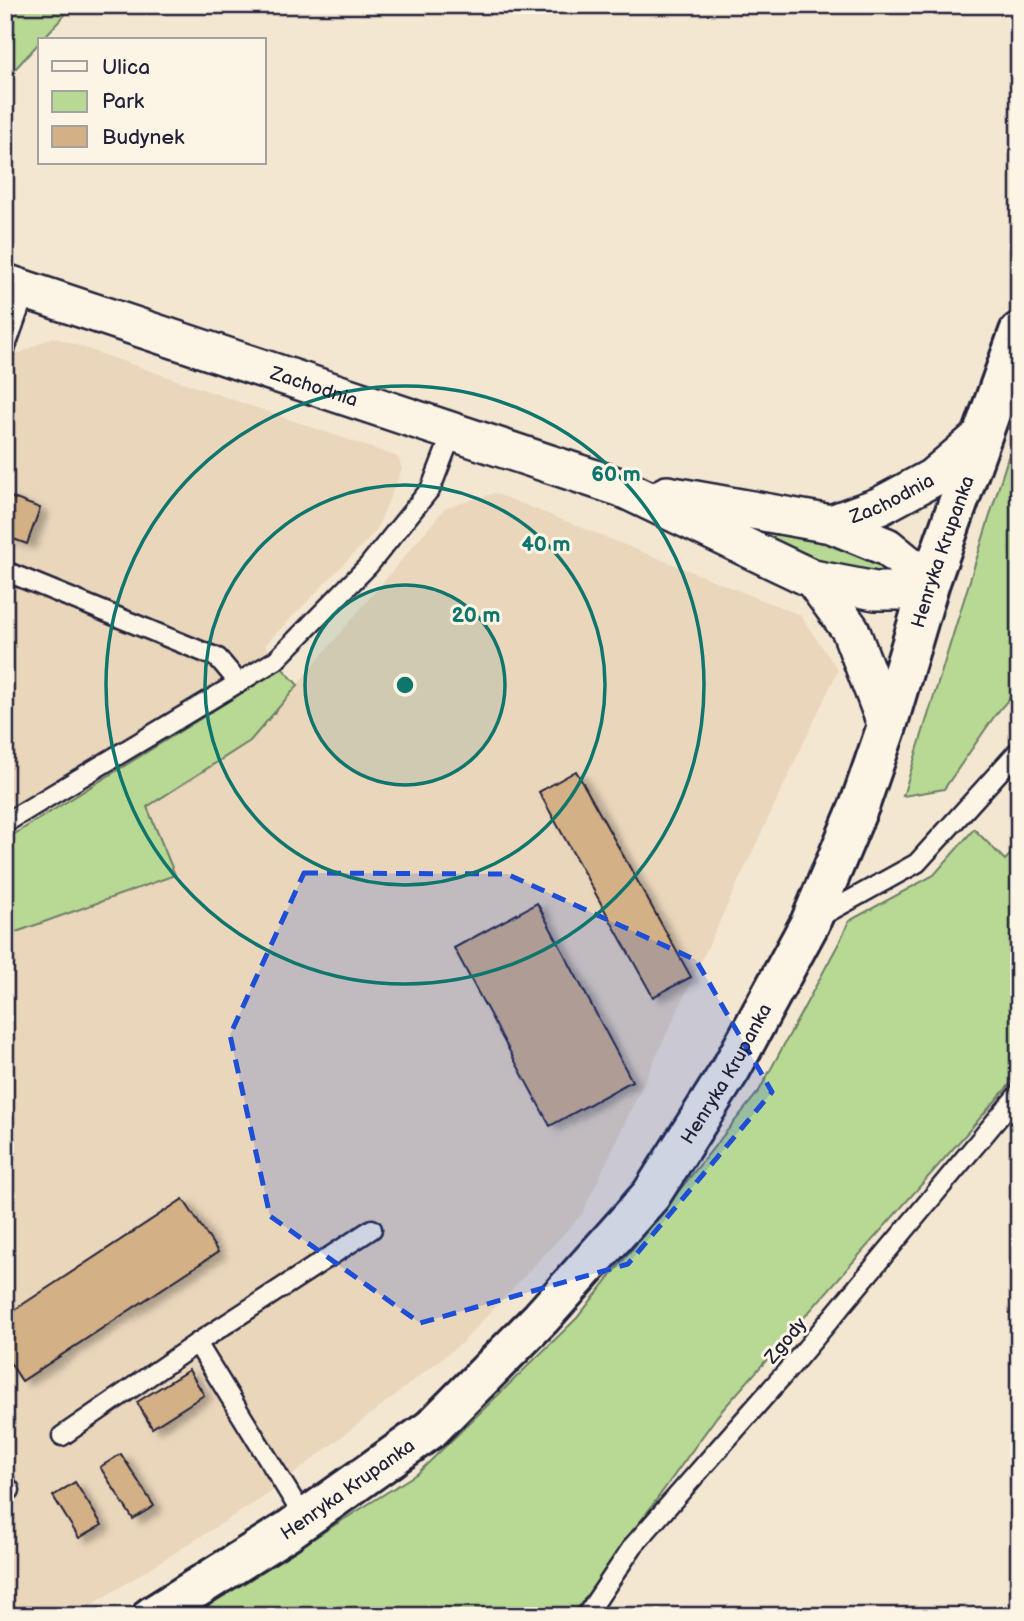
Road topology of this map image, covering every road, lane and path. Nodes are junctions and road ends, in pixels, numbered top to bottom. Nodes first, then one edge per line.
1 (16, 286) edge
2 (1019, 332) edge
3 (5, 349) edge
4 (453, 431) junction
5 (979, 438) junction
6 (622, 488) junction
7 (831, 524) junction
8 (5, 571) edge
9 (813, 579) junction
10 (930, 582) junction
11 (239, 683) junction
12 (887, 726) junction
13 (1019, 750) edge
14 (5, 823) edge
15 (810, 923) junction
16 (1019, 1093) edge
17 (372, 1228) dead end
18 (197, 1343) junction
19 (62, 1436) dead end
20 (5, 1483) edge
21 (5, 1493) edge
22 (305, 1519) junction
23 (152, 1616) edge
24 (586, 1616) edge

1 - 3 lane
1 - 4 street, Zachodnia
2 - 5 main road, Henryka Krupanka
4 - 6 street, Zachodnia
4 - 11 lane
5 - 7 street, Zachodnia
5 - 10 main road, Henryka Krupanka
6 - 7 street, Zachodnia
6 - 9 street, Zachodnia
7 - 10 street, Zachodnia
8 - 11 lane
9 - 10 street, Zachodnia
9 - 12 street, Zachodnia
10 - 12 main road, Henryka Krupanka
11 - 14 lane
12 - 15 main road, Henryka Krupanka
13 - 15 lane
15 - 22 main road, Henryka Krupanka
16 - 24 lane, Zgody
17 - 18 lane
18 - 19 lane
18 - 22 lane
20 - 21 lane
22 - 23 main road, Henryka Krupanka

